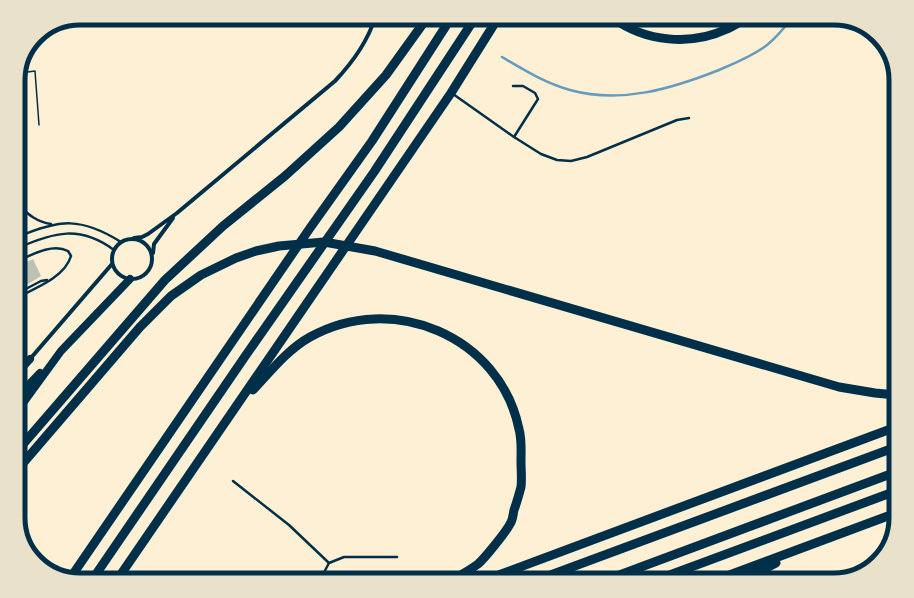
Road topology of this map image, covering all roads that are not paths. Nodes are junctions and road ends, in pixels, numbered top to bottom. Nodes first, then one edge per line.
1 (373, 25) edge
2 (422, 25) edge
3 (447, 25) edge
4 (470, 25) edge
5 (494, 25) edge
6 (624, 25) edge
7 (735, 25) edge
8 (513, 86) dead end
9 (451, 93) junction
10 (689, 118) dead end
11 (514, 137) junction
12 (25, 211) edge
13 (177, 213) junction
14 (54, 224) junction
15 (25, 234) edge
16 (134, 238) junction
17 (121, 242) junction
18 (25, 245) edge
19 (114, 250) junction
20 (153, 257) junction
21 (25, 258) edge
22 (112, 264) junction
23 (130, 279) junction
24 (49, 280) junction
25 (25, 289) edge
26 (25, 293) edge
27 (61, 351) junction
28 (25, 359) edge
29 (30, 359) junction
30 (25, 364) edge
31 (25, 389) edge
32 (889, 394) edge
33 (25, 400) edge
34 (226, 422) junction
35 (889, 430) edge
36 (25, 442) edge
37 (889, 450) edge
38 (25, 461) edge
39 (889, 475) edge
40 (233, 481) dead end
41 (889, 494) edge
42 (889, 516) edge
43 (808, 546) junction
44 (397, 556) dead end
45 (329, 563) junction
46 (74, 573) edge
47 (97, 573) edge
48 (122, 573) edge
49 (324, 573) edge
50 (463, 573) edge
51 (504, 573) edge
52 (556, 573) edge
53 (625, 573) edge
54 (675, 573) edge
55 (735, 573) edge
56 (757, 573) edge

1 - 13 street
2 - 36 highway
3 - 46 highway
4 - 47 highway
5 - 9 highway
6 - 7 highway
8 - 11 lane
9 - 11 lane
9 - 34 highway
10 - 11 lane
12 - 14 lane
13 - 16 street
13 - 20 street
14 - 15 lane
14 - 17 lane
16 - 17 street
16 - 20 street
17 - 19 street
18 - 19 lane
19 - 22 street
20 - 23 street
21 - 24 lane
22 - 23 street
22 - 29 street
23 - 27 main road
24 - 25 lane
24 - 26 lane
27 - 31 main road
27 - 33 main road
28 - 29 lane
29 - 30 main road
32 - 38 highway
34 - 48 highway
34 - 50 highway
35 - 51 highway
37 - 52 highway
39 - 53 highway
40 - 45 lane
41 - 54 highway
42 - 43 highway
43 - 55 highway
43 - 56 highway
44 - 45 lane
45 - 49 lane

